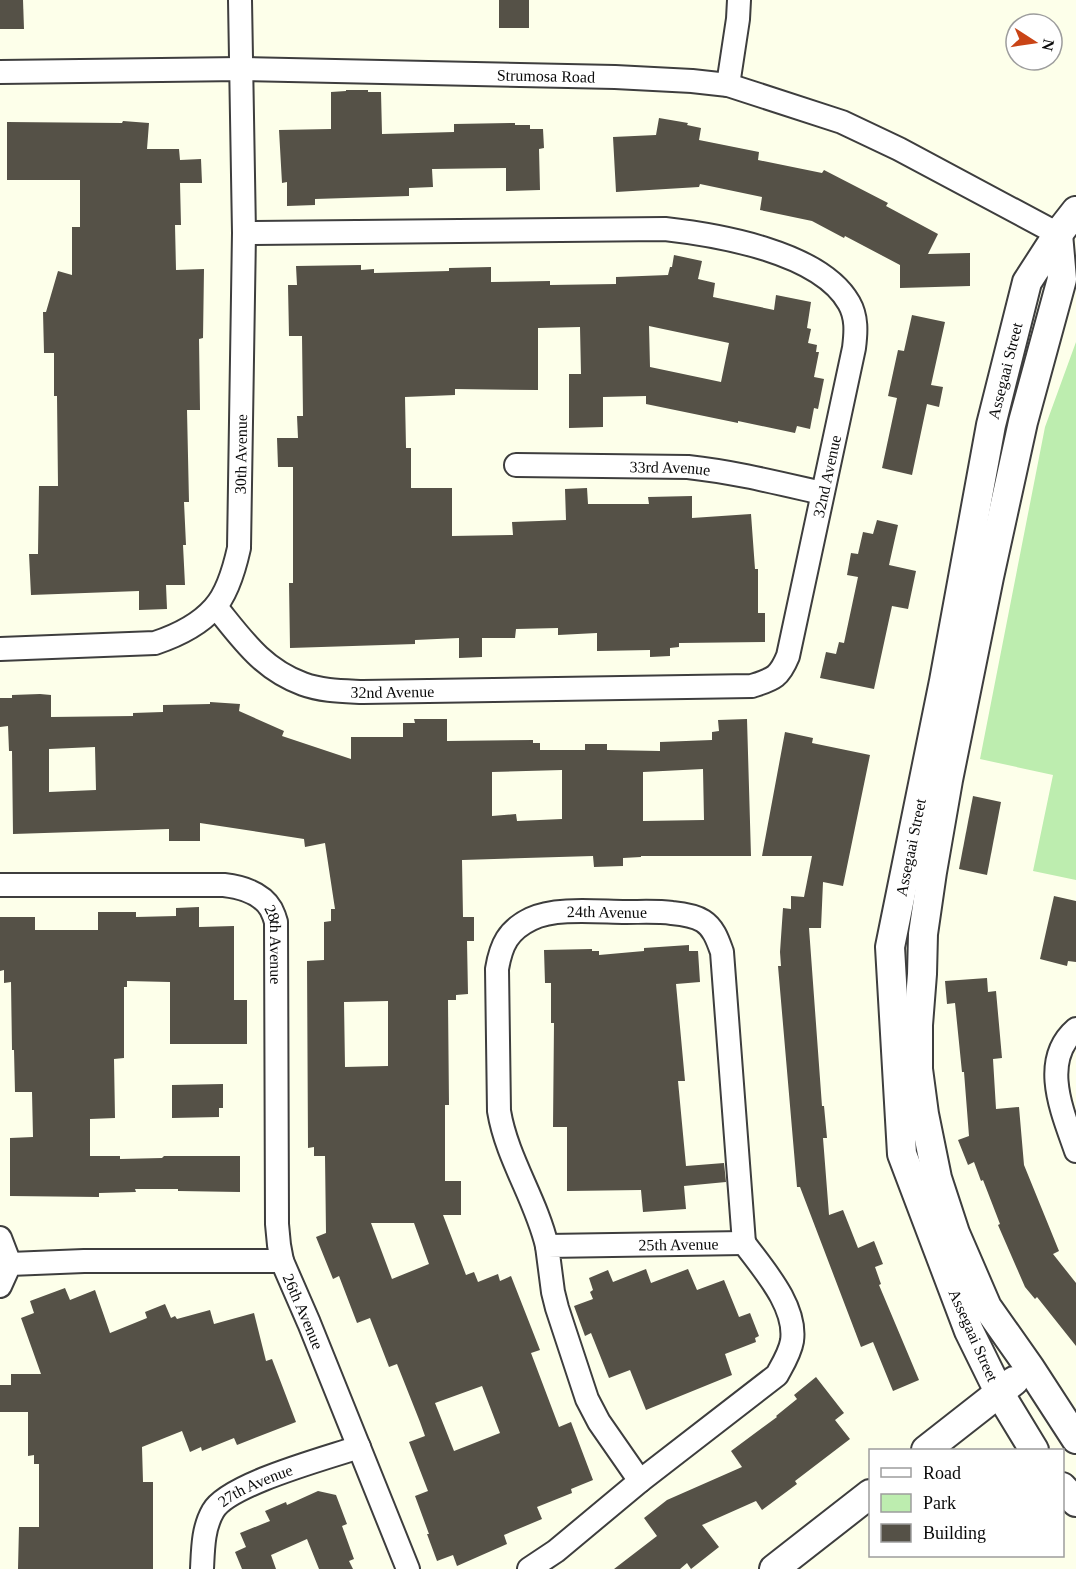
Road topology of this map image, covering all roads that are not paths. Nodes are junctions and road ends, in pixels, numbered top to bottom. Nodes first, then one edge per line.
1 (240, 0) edge
2 (739, 0) edge
3 (241, 69) junction
4 (0, 72) edge
5 (728, 85) junction
6 (1076, 210) edge
7 (244, 233) junction
8 (1058, 234) junction
9 (516, 465) dead end
10 (822, 493) junction
11 (216, 607) junction
12 (0, 649) edge
13 (0, 885) edge
14 (1076, 1029) edge
15 (1076, 1151) edge
16 (0, 1238) edge
17 (744, 1243) junction
18 (547, 1246) junction
19 (282, 1261) junction
20 (10, 1264) junction
21 (0, 1286) edge
22 (1030, 1368) junction
23 (999, 1394) junction
24 (1076, 1439) edge
25 (359, 1447) junction
26 (927, 1449) edge
27 (1033, 1449) edge
28 (640, 1481) junction
29 (1064, 1489) edge
30 (869, 1495) edge
31 (1076, 1502) edge
32 (202, 1569) edge
33 (408, 1569) edge
34 (529, 1569) edge
35 (774, 1569) edge

1 - 3 street, 30th Avenue
2 - 5 street
3 - 4 street, Strumosa Road
3 - 5 street, Strumosa Road
3 - 7 street, 30th Avenue
5 - 8 street, Strumosa Road
6 - 8 street, Assegaai Street
7 - 10 street, 32nd Avenue
7 - 11 street, 30th Avenue
8 - 22 street, Assegaai Street
8 - 23 street, Assegaai Street
9 - 10 street, 33rd Avenue
10 - 11 street, 32nd Avenue
11 - 12 street, 30th Avenue
13 - 19 street, 28th Avenue
14 - 15 street
16 - 20 street
17 - 18 street, 25th Avenue
17 - 18 street, 24th Avenue
17 - 28 street, 25th Avenue
18 - 28 street
19 - 20 street, 26th Avenue
19 - 25 street, 26th Avenue
20 - 21 street
22 - 23 street
22 - 24 street, Assegaai Street
23 - 26 street
23 - 27 street, Assegaai Street
25 - 32 street, 27th Avenue
25 - 33 street, 26th Avenue
28 - 34 street, 25th Avenue
29 - 31 street
30 - 35 street

